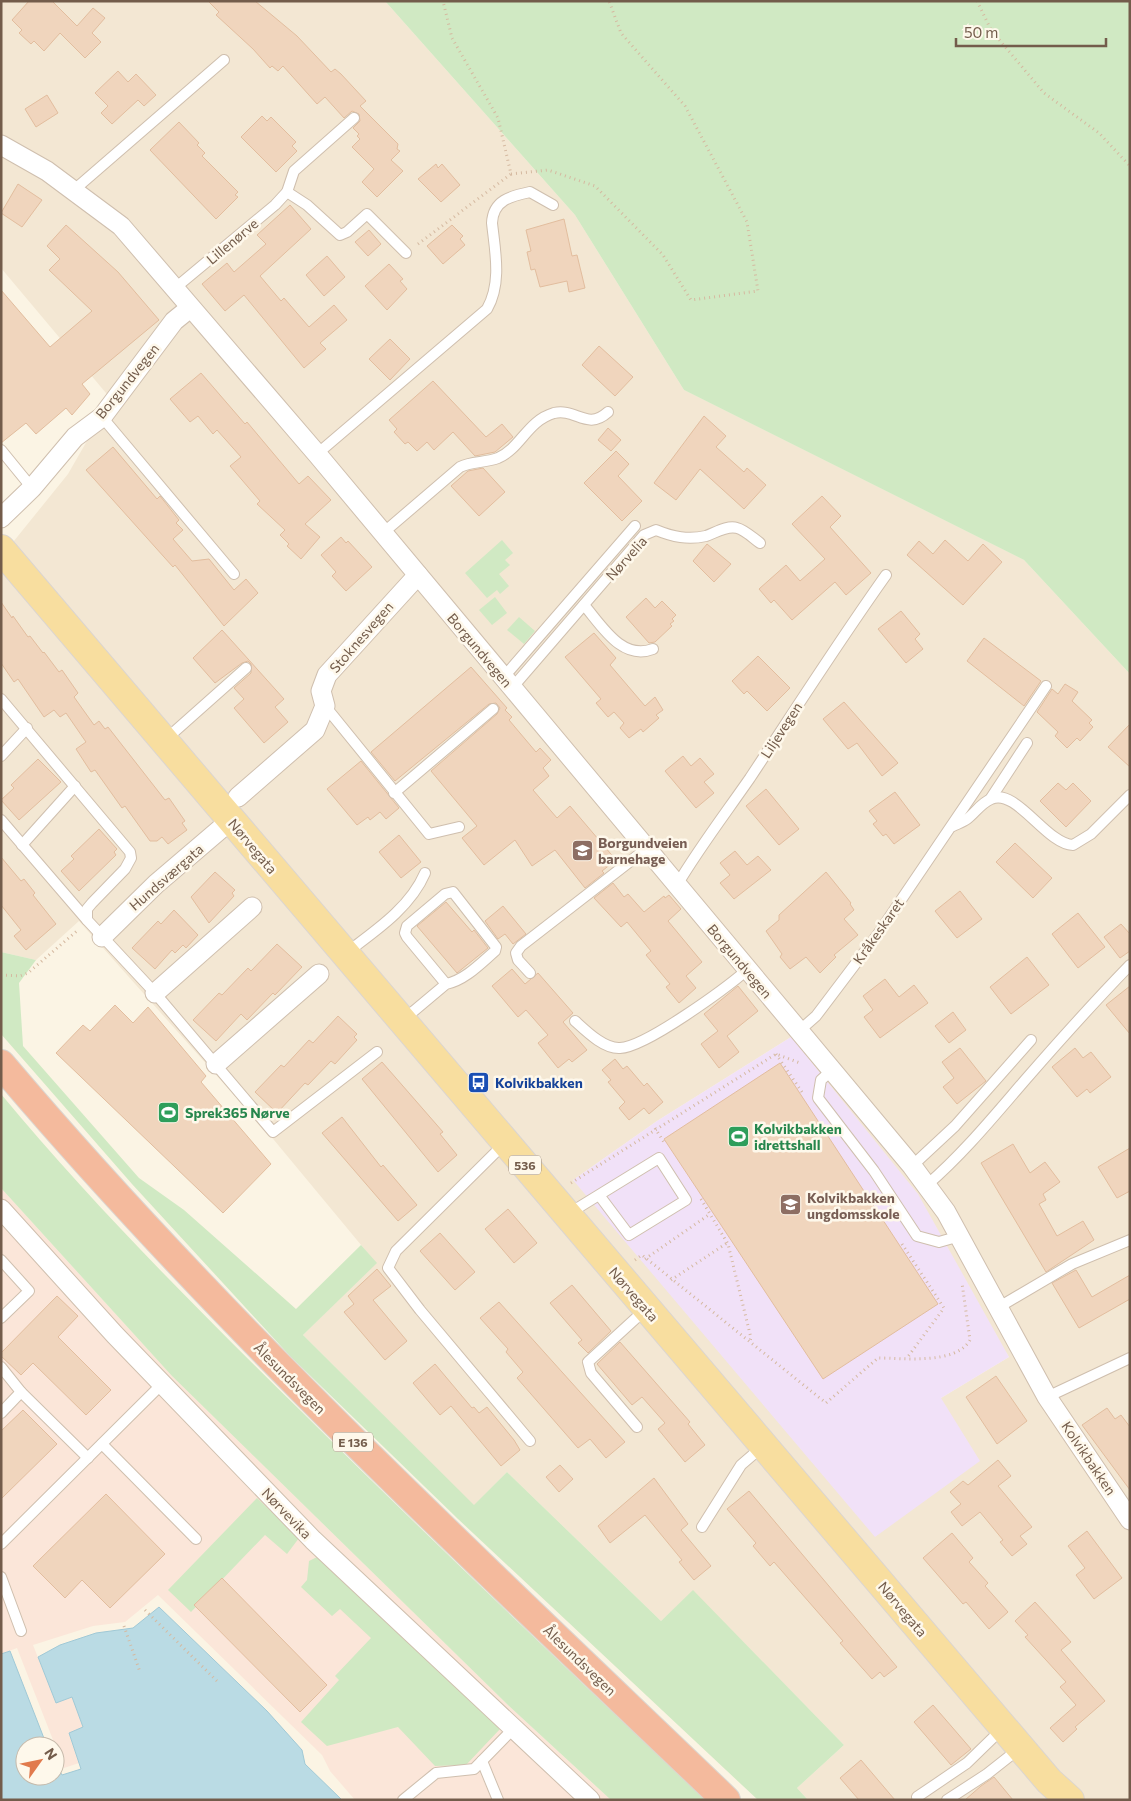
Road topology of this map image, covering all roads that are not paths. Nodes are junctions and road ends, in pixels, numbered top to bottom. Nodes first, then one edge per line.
1 (224, 60) dead end
2 (354, 118) dead end
3 (1, 144) edge
4 (74, 190) junction
5 (287, 192) junction
6 (553, 205) dead end
7 (406, 253) road end
8 (174, 288) junction
9 (190, 308) junction
10 (608, 412) dead end
11 (102, 417) junction
12 (1, 450) edge
13 (317, 454) junction
14 (32, 488) junction
15 (1, 518) edge
16 (635, 526) dead end
17 (383, 533) junction
18 (760, 543) dead end
19 (1, 549) edge
20 (234, 574) dead end
21 (418, 575) junction
22 (886, 575) dead end
23 (584, 605) junction
24 (653, 649) dead end
25 (246, 668) dead end
26 (507, 683) junction
27 (1046, 686) dead end
28 (1, 699) edge
29 (325, 706) junction
30 (493, 709) dead end
31 (27, 728) junction
32 (164, 740) junction
33 (1027, 743) dead end
34 (1, 756) edge
35 (75, 786) junction
36 (394, 793) junction
37 (1130, 795) edge
38 (991, 798) junction
39 (235, 808) junction
40 (1, 820) edge
41 (952, 826) junction
42 (459, 827) dead end
43 (22, 845) junction
44 (646, 849) junction
45 (425, 873) dead end
46 (677, 885) junction
47 (252, 907) dead end
48 (87, 920) junction
49 (102, 937) junction
50 (346, 954) junction
51 (1130, 965) edge
52 (747, 970) junction
53 (530, 973) dead end
54 (319, 974) dead end
55 (446, 984) junction
56 (155, 993) junction
57 (402, 1020) junction
58 (575, 1021) dead end
59 (799, 1031) junction
60 (1031, 1040) dead end
61 (377, 1052) dead end
62 (1, 1064) edge
63 (216, 1064) junction
64 (831, 1070) junction
65 (506, 1142) junction
66 (912, 1166) junction
67 (927, 1185) junction
68 (599, 1195) junction
69 (1, 1209) edge
70 (567, 1215) junction
71 (960, 1236) junction
72 (1130, 1240) edge
73 (1, 1260) edge
74 (1000, 1307) junction
75 (647, 1308) junction
76 (1, 1318) edge
77 (1130, 1358) edge
78 (1, 1367) edge
79 (162, 1384) junction
80 (21, 1392) junction
81 (1047, 1397) junction
82 (1, 1413) edge
83 (637, 1427) dead end
84 (530, 1441) dead end
85 (102, 1444) junction
86 (764, 1445) junction
87 (88, 1458) junction
88 (1130, 1520) edge
89 (702, 1527) dead end
90 (196, 1539) dead end
91 (1, 1544) edge
92 (1, 1577) edge
93 (21, 1631) dead end
94 (1003, 1727) junction
95 (514, 1728) junction
96 (1021, 1747) junction
97 (482, 1761) junction
98 (1055, 1790) edge
99 (574, 1793) edge
100 (917, 1797) dead end
101 (403, 1800) edge
102 (498, 1800) edge
103 (590, 1800) edge
104 (726, 1800) edge
105 (946, 1800) edge
106 (1070, 1800) edge

1 - 4 lane
2 - 5 lane, Lillenørve
3 - 4 street, Borgundvegen
4 - 8 street, Borgundvegen
5 - 7 lane
5 - 8 lane, Lillenørve
6 - 13 lane
8 - 9 street, Borgundvegen
9 - 11 street, Borgundvegen
9 - 13 street, Borgundvegen
10 - 17 lane
11 - 14 street, Borgundvegen
11 - 20 lane
12 - 14 lane
13 - 17 street, Borgundvegen
14 - 15 street, Borgundvegen
16 - 26 lane, Nørvelia
17 - 21 street, Borgundvegen
18 - 23 lane, Nørvelia
19 - 32 main road, Nørvegata / 536
21 - 26 street, Borgundvegen
21 - 29 street, Stoknesvegen
22 - 46 lane, Liljevegen
23 - 24 lane
23 - 26 lane, Nørvelia
25 - 32 lane
26 - 44 street, Borgundvegen
27 - 41 lane, Kråkeskaret
28 - 31 lane
29 - 36 lane
29 - 39 street, Stoknesvegen
30 - 36 lane
31 - 34 lane
31 - 35 lane
32 - 39 main road, Nørvegata / 536
33 - 38 lane, Kråkeskaret
35 - 43 lane
35 - 48 lane
36 - 42 lane
37 - 38 lane
38 - 41 lane, Kråkeskaret
39 - 49 street, Hundsværgata
39 - 50 main road, Nørvegata / 536
40 - 43 lane
41 - 59 lane, Kråkeskaret
43 - 48 lane
44 - 46 street, Borgundvegen
44 - 53 lane
45 - 50 lane
46 - 52 street, Borgundvegen
47 - 56 street
48 - 49 lane
49 - 56 lane
50 - 57 main road, Nørvegata / 536
51 - 67 lane
52 - 58 lane
52 - 59 street, Borgundvegen
54 - 63 street
55 - 55 lane
55 - 57 lane
56 - 63 lane
57 - 65 main road, Nørvegata / 536
59 - 64 street, Borgundvegen
60 - 66 lane
61 - 63 lane
62 - 104 highway, Ålesundsvegen / E 136
64 - 66 street, Borgundvegen
64 - 71 lane
65 - 70 main road, Nørvegata / 536
65 - 84 lane
66 - 67 street, Borgundvegen
67 - 71 street, Kolvikbakken
68 - 68 lane
68 - 70 lane
69 - 79 street, Nørvevika
70 - 75 main road, Nørvegata / 536
71 - 74 street, Kolvikbakken
72 - 74 lane
73 - 76 lane
74 - 81 street, Kolvikbakken
75 - 83 lane
75 - 86 main road, Nørvegata / 536
77 - 81 lane
78 - 80 lane
79 - 85 lane
79 - 95 street, Nørvevika
80 - 82 lane
80 - 87 lane
81 - 88 street, Kolvikbakken
85 - 87 lane
85 - 90 lane
86 - 89 lane
86 - 94 main road, Nørvegata / 536
87 - 91 lane
92 - 93 lane
94 - 96 main road, Nørvegata / 536
94 - 100 lane
95 - 97 lane
95 - 99 street, Nørvevika
96 - 98 main road, Nørvegata / 536
96 - 105 lane
97 - 101 lane
97 - 102 lane
98 - 106 main road, Nørvegata / 536
99 - 103 street, Nørvevika

